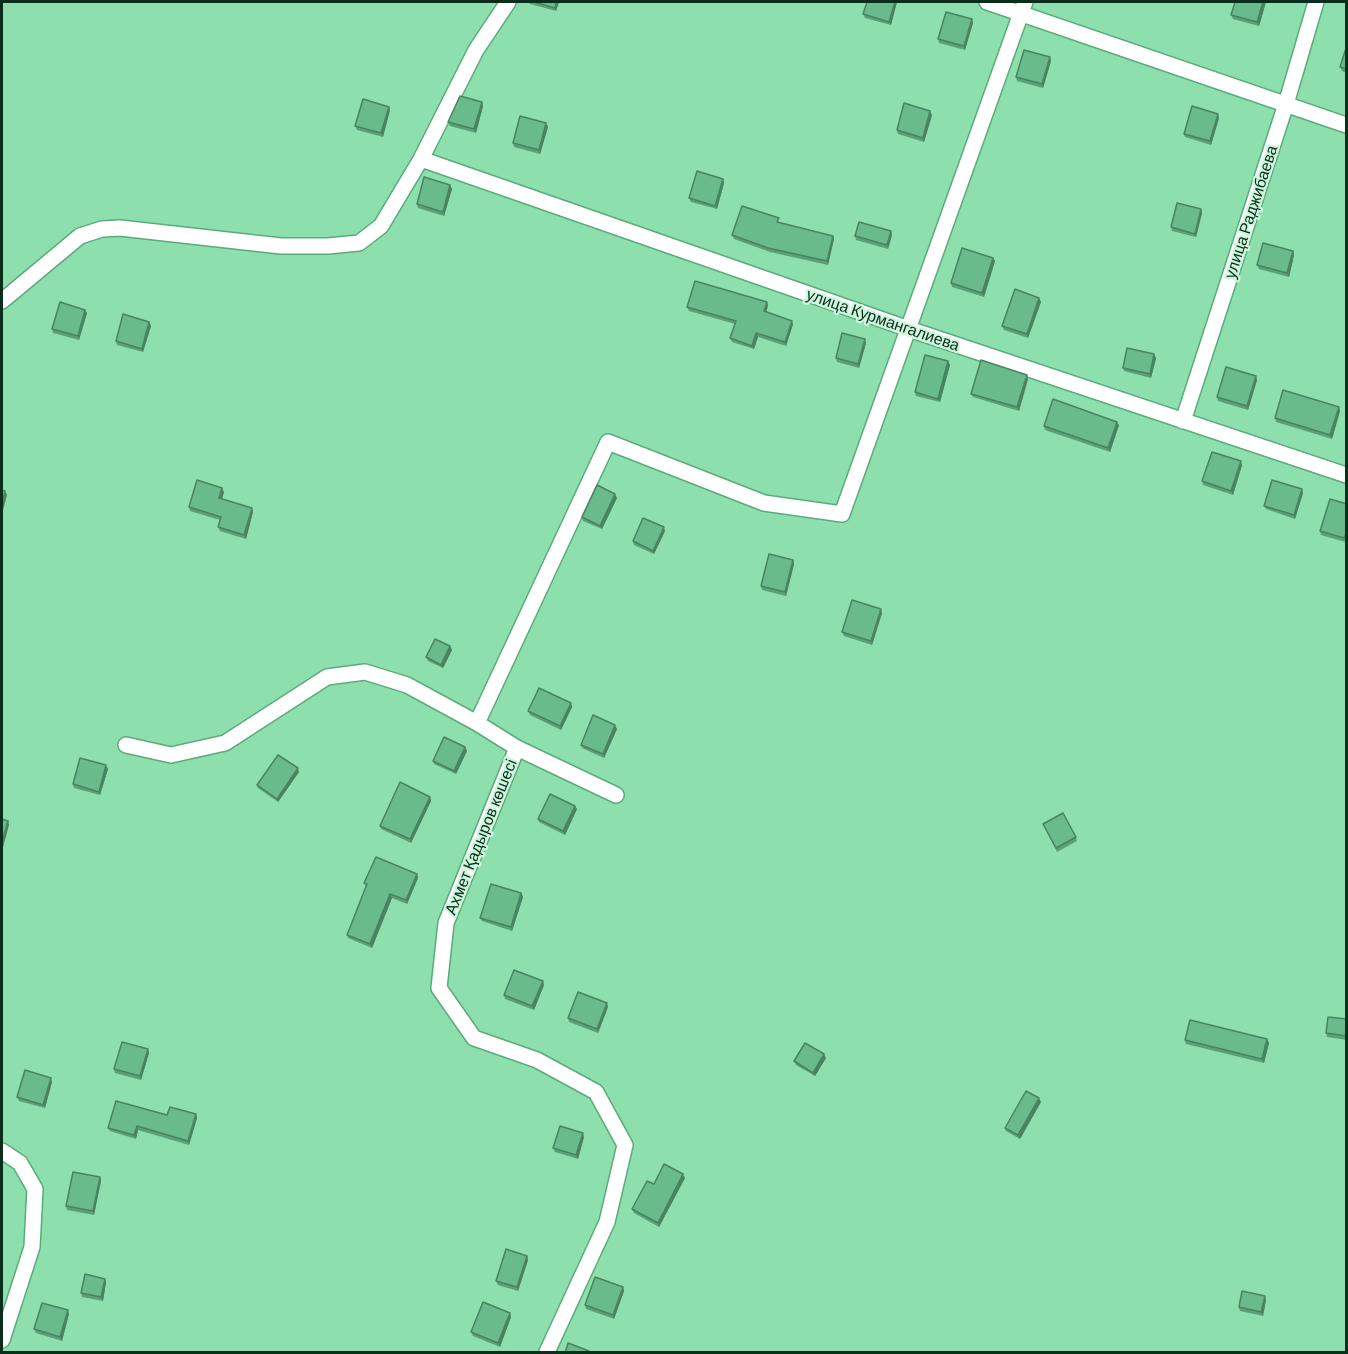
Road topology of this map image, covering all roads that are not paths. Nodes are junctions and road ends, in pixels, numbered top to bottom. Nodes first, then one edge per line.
1 (508, 2) edge
2 (987, 2) edge
3 (1316, 2) edge
4 (1023, 7) edge
5 (1286, 104) junction
6 (1347, 125) edge
7 (421, 159) junction
8 (2, 301) edge
9 (909, 329) junction
10 (1183, 421) junction
11 (1347, 475) edge
12 (477, 723) junction
13 (126, 745) dead end
14 (517, 747) junction
15 (616, 795) dead end
16 (2, 1151) edge
17 (2, 1340) edge
18 (547, 1353) edge

1 - 7 street
2 - 4 street
3 - 5 street, улица Раджибаева
4 - 5 street
4 - 9 street
5 - 6 street
5 - 10 street, улица Раджибаева
7 - 8 street
7 - 9 street, улица Курмангалиева
9 - 10 street, улица Курмангалиева
9 - 12 street
10 - 11 street, улица Курмангалиева
12 - 13 street
12 - 14 street
14 - 15 street
14 - 18 street, Ахмет Қадыров көшесі
16 - 17 street

